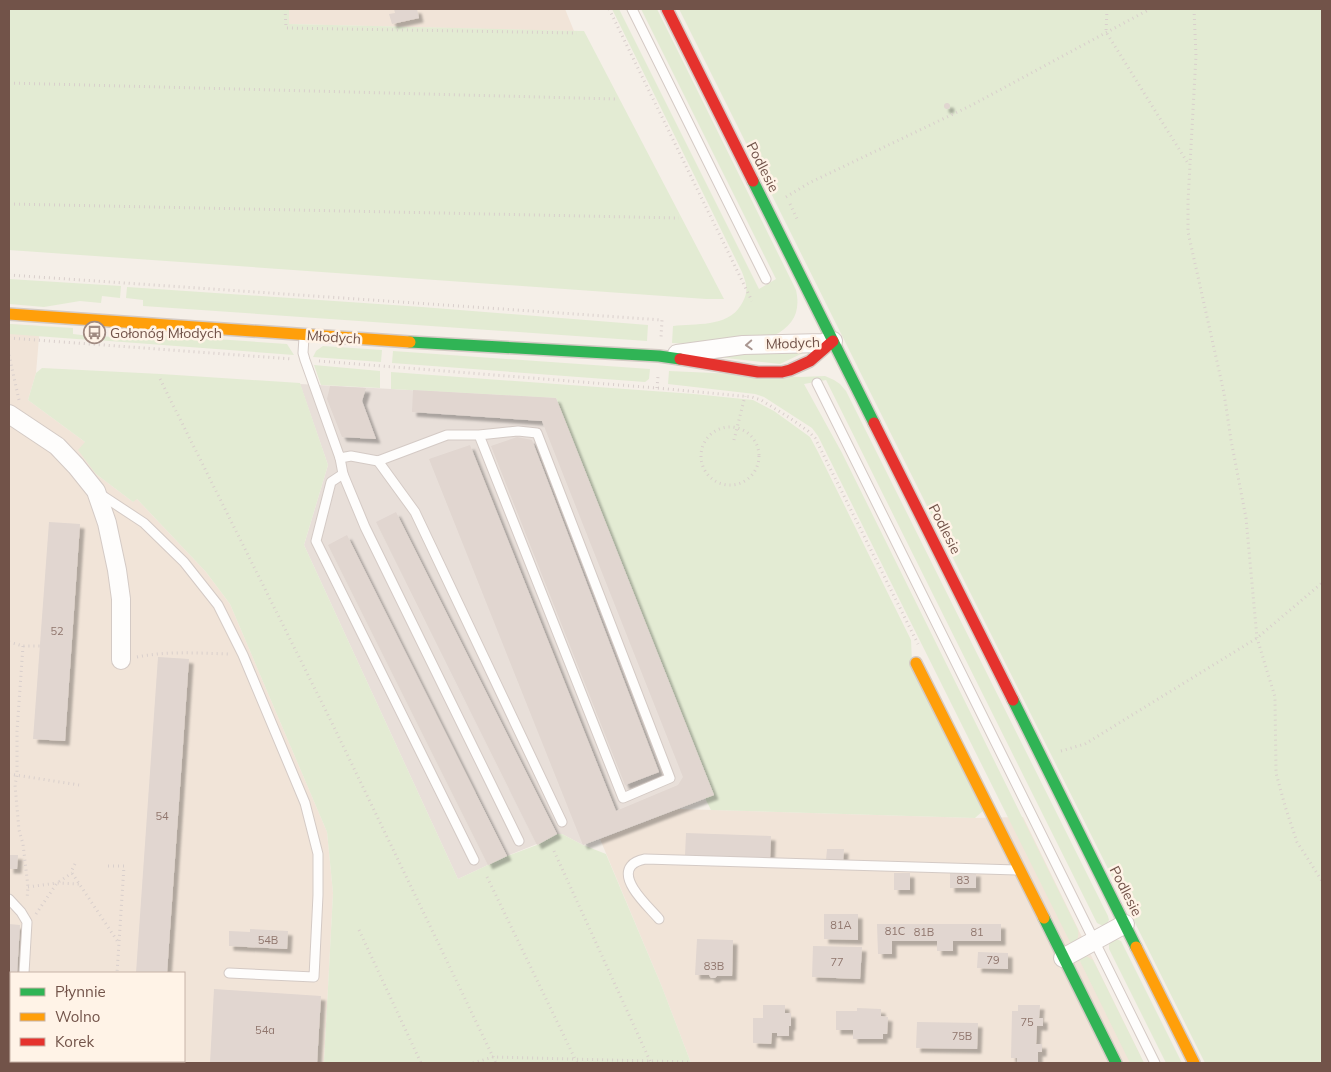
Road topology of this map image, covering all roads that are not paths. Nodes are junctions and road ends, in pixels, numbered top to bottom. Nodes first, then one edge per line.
1 (632, 9) edge
2 (667, 9) edge
3 (766, 279) dead end
4 (9, 314) edge
5 (304, 334) junction
6 (833, 341) junction
7 (660, 349) junction
8 (817, 383) dead end
9 (13, 417) edge
10 (479, 435) junction
11 (340, 458) junction
12 (378, 461) junction
13 (342, 474) junction
14 (96, 491) junction
15 (121, 660) road end
16 (916, 663) dead end
17 (562, 822) dead end
18 (519, 841) dead end
19 (474, 860) dead end
20 (1019, 870) junction
21 (9, 898) edge
22 (659, 919) dead end
23 (1125, 924) junction
24 (1094, 940) junction
25 (1063, 958) junction
26 (24, 972) edge
27 (229, 973) dead end
28 (1116, 1063) edge
29 (1156, 1063) edge
30 (1194, 1063) edge

1 - 3 lane
2 - 6 street, Podlesie
4 - 5 street, Młodych
5 - 7 street, Młodych
5 - 11 lane
6 -> 7 street, Młodych
6 - 7 street, Młodych
6 - 23 street, Podlesie
8 - 24 lane
9 - 14 street
10 - 10 lane
10 - 12 lane
11 - 12 lane
11 - 13 lane
12 - 17 lane
13 - 18 lane
13 - 19 lane
14 - 15 street
14 - 27 lane
16 - 20 street
20 - 22 lane
20 - 25 street
21 - 26 lane
23 - 24 street
23 - 30 street, Podlesie
24 - 25 street
24 - 29 lane
25 - 28 street

